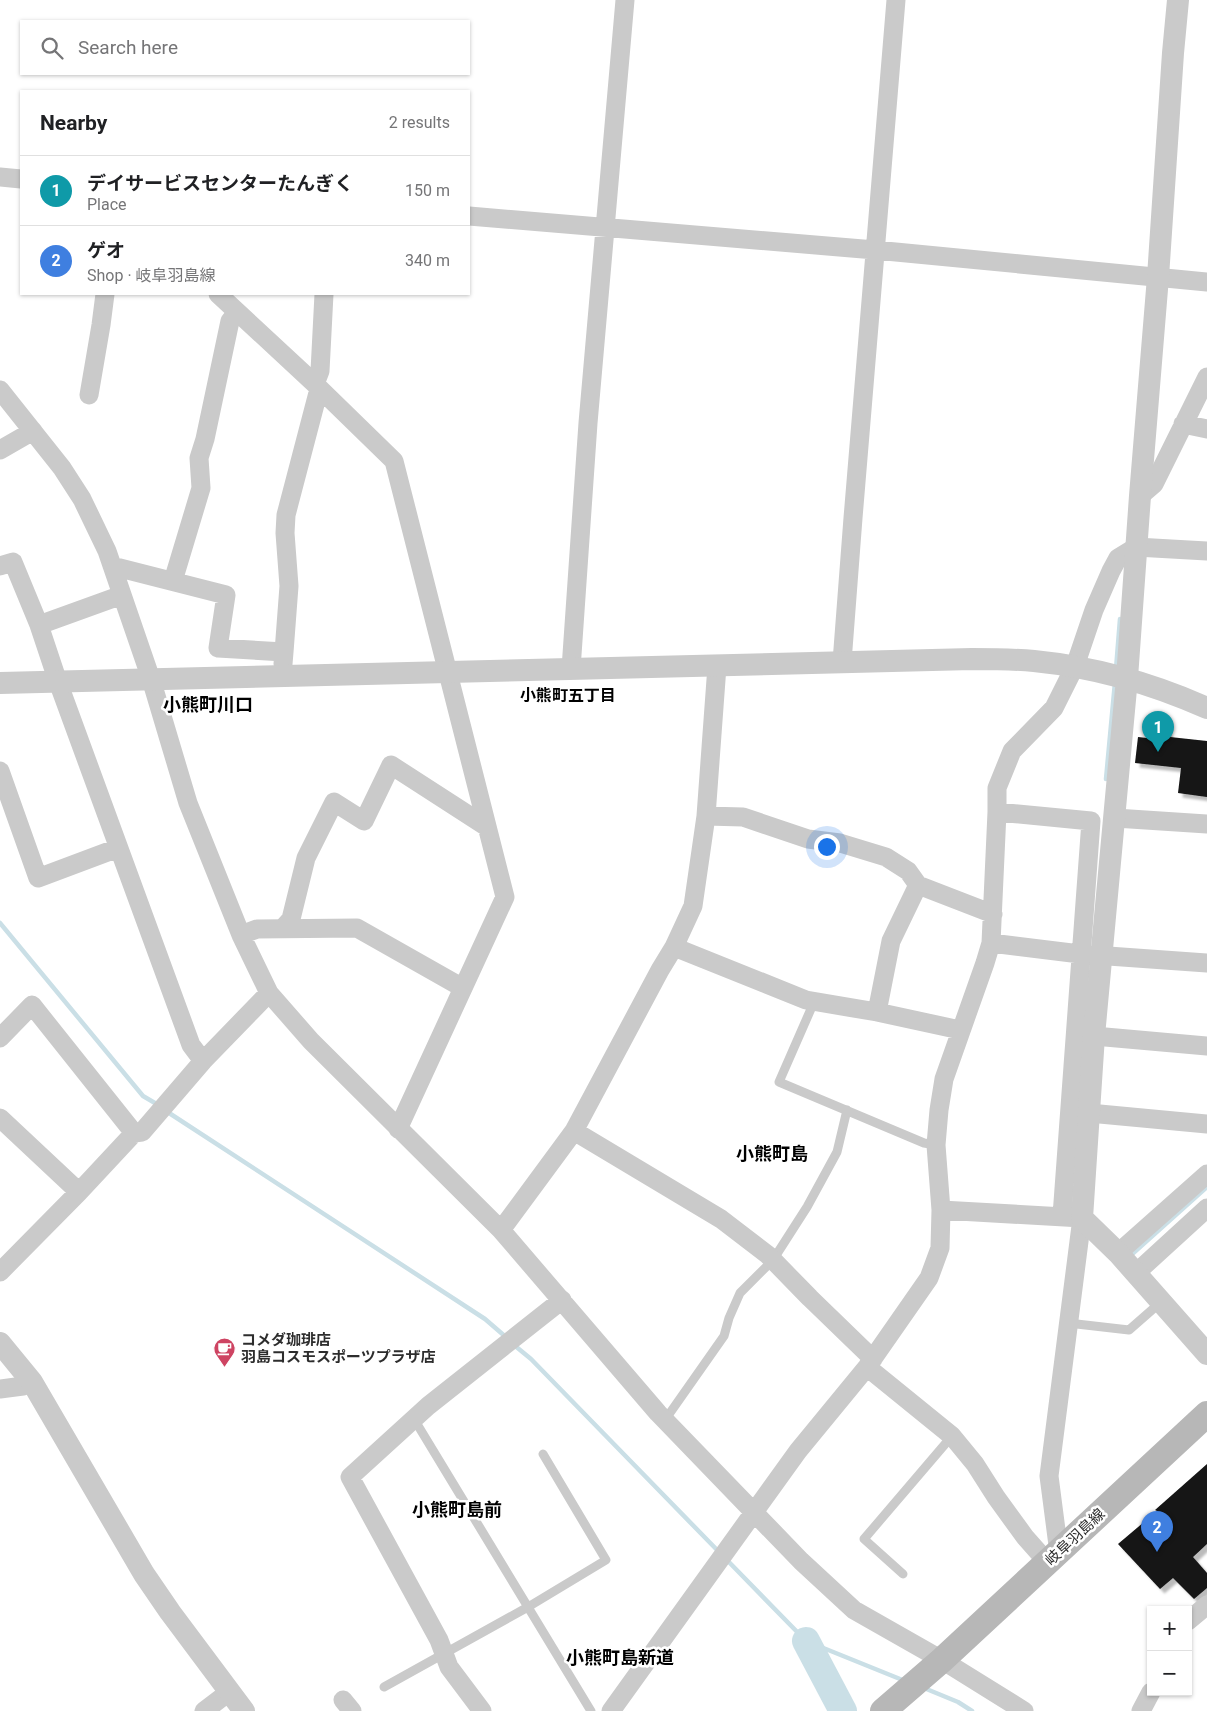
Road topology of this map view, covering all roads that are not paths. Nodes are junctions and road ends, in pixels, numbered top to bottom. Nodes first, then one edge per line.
1 (625, 0) edge
2 (896, 0) edge
3 (1178, 0) edge
4 (0, 177) edge
5 (20, 179) edge
6 (470, 216) edge
7 (605, 228) junction
8 (875, 250) junction
9 (1158, 277) junction
10 (1207, 282) edge
11 (105, 295) edge
12 (219, 295) edge
13 (324, 295) edge
14 (237, 312) junction
15 (1207, 377) edge
16 (317, 387) junction
17 (0, 390) edge
18 (89, 395) dead end
19 (1183, 424) junction
20 (1207, 429) edge
21 (33, 430) junction
22 (0, 450) edge
23 (1140, 496) junction
24 (1136, 548) junction
25 (1207, 551) edge
26 (0, 566) edge
27 (112, 566) junction
28 (173, 582) junction
29 (122, 595) junction
30 (38, 625) junction
31 (284, 652) junction
32 (842, 662) junction
33 (717, 666) junction
34 (1075, 666) junction
35 (572, 669) junction
36 (448, 673) junction
37 (282, 676) junction
38 (1127, 678) junction
39 (151, 679) junction
40 (58, 682) junction
41 (0, 684) edge
42 (1207, 708) edge
43 (0, 771) edge
44 (997, 812) junction
45 (706, 816) junction
46 (1105, 821) junction
47 (1207, 824) edge
48 (487, 827) junction
49 (118, 848) junction
50 (918, 885) junction
51 (992, 914) junction
52 (282, 929) junction
53 (241, 935) junction
54 (991, 943) junction
55 (674, 947) junction
56 (1091, 954) junction
57 (1207, 963) edge
58 (462, 988) junction
59 (269, 993) junction
60 (814, 1002) junction
61 (877, 1012) junction
62 (960, 1030) junction
63 (1094, 1036) junction
64 (0, 1038) edge
65 (1207, 1046) edge
66 (202, 1061) junction
67 (1081, 1081) junction
68 (847, 1110) junction
69 (1089, 1113) junction
70 (0, 1118) edge
71 (1207, 1124) edge
72 (141, 1129) junction
73 (398, 1129) junction
74 (574, 1131) junction
75 (936, 1145) junction
76 (1207, 1174) edge
77 (79, 1192) junction
78 (1207, 1208) edge
79 (941, 1210) junction
80 (1072, 1217) junction
81 (501, 1230) junction
82 (1118, 1253) junction
83 (774, 1260) junction
84 (0, 1272) edge
85 (1136, 1273) junction
86 (562, 1300) junction
87 (1161, 1302) junction
88 (1068, 1323) junction
89 (0, 1343) edge
90 (1207, 1354) edge
91 (870, 1363) junction
92 (32, 1382) junction
93 (0, 1389) edge
94 (1207, 1414) edge
95 (414, 1419) junction
96 (664, 1420) junction
97 (952, 1436) junction
98 (543, 1454) dead end
99 (753, 1513) junction
100 (1053, 1558) junction
101 (903, 1574) dead end
102 (1207, 1605) edge
103 (528, 1607) junction
104 (1192, 1618) edge
105 (444, 1652) junction
106 (936, 1665) junction
107 (384, 1687) dead end
108 (229, 1692) junction
109 (1149, 1696) edge
110 (893, 1705) edge
111 (204, 1711) edge
112 (244, 1711) edge
113 (482, 1711) edge
114 (591, 1711) edge
115 (612, 1711) edge
116 (1024, 1711) edge
117 (1141, 1711) edge

1 - 7 street
2 - 8 street
3 - 9 street
4 - 5 street
6 - 7 street
7 - 8 street
7 - 35 street
8 - 9 street
8 - 32 street
9 - 10 street
9 - 23 street
11 - 18 street
12 - 14 street
13 - 16 street
14 - 16 street
14 - 28 street
15 - 19 street
16 - 31 street
16 - 36 street
17 - 21 street
19 - 20 street
19 - 23 street
21 - 22 street
21 - 27 street
23 - 24 street
24 - 25 street
24 - 34 street
24 - 38 street
26 - 30 street
27 - 28 street
27 - 29 street
28 - 31 street
29 - 30 street
29 - 39 street
30 - 40 street
31 - 37 street
32 - 33 street
32 - 34 street
33 - 35 street
33 - 45 street
34 - 38 street
34 - 44 street
35 - 36 street
36 - 37 street
36 - 48 street
37 - 39 street
38 - 42 street
38 - 46 street
39 - 40 street
39 - 53 street
40 - 41 street
40 - 49 street
43 - 49 street
44 - 46 street
44 - 51 street
45 - 50 street
45 - 55 street
46 - 47 street
46 - 56 street
48 - 52 street
48 - 58 street
49 - 66 street
50 - 51 street
50 - 61 street
51 - 54 street
52 - 53 street
52 - 58 street
53 - 59 street
54 - 56 street
54 - 62 street
55 - 60 street
55 - 74 street
56 - 57 street
56 - 63 street
56 - 67 street
58 - 73 street
59 - 66 street
59 - 73 street
60 - 61 street
60 - 68 lane
61 - 62 street
62 - 75 street
63 - 65 street
63 - 67 street
64 - 72 street
66 - 72 street
67 - 69 street
67 - 80 street
68 - 75 lane
68 - 83 lane
69 - 71 street
69 - 80 street
70 - 77 street
72 - 77 street
73 - 81 street
74 - 81 street
74 - 83 street
75 - 79 street
76 - 82 street
77 - 84 street
78 - 85 street
79 - 80 street
79 - 91 street
80 - 82 street
80 - 88 street
81 - 86 street
82 - 85 street
83 - 91 street
83 - 96 lane
85 - 87 street
86 - 95 street
86 - 96 street
87 - 88 lane
87 - 90 street
88 - 100 street
89 - 92 street
91 - 97 street
91 - 99 street
92 - 93 street
92 - 108 street
94 - 100 main road, 岐阜羽島線
95 - 103 lane
95 - 105 street
96 - 99 street
97 - 100 street
97 - 101 lane
98 - 103 lane
99 - 106 street
99 - 115 street
100 - 106 main road, 岐阜羽島線
102 - 104 street
103 - 105 lane
103 - 114 lane
105 - 107 lane
105 - 113 street
106 - 110 main road, 岐阜羽島線
106 - 116 street
108 - 111 street
108 - 112 street
109 - 117 street

